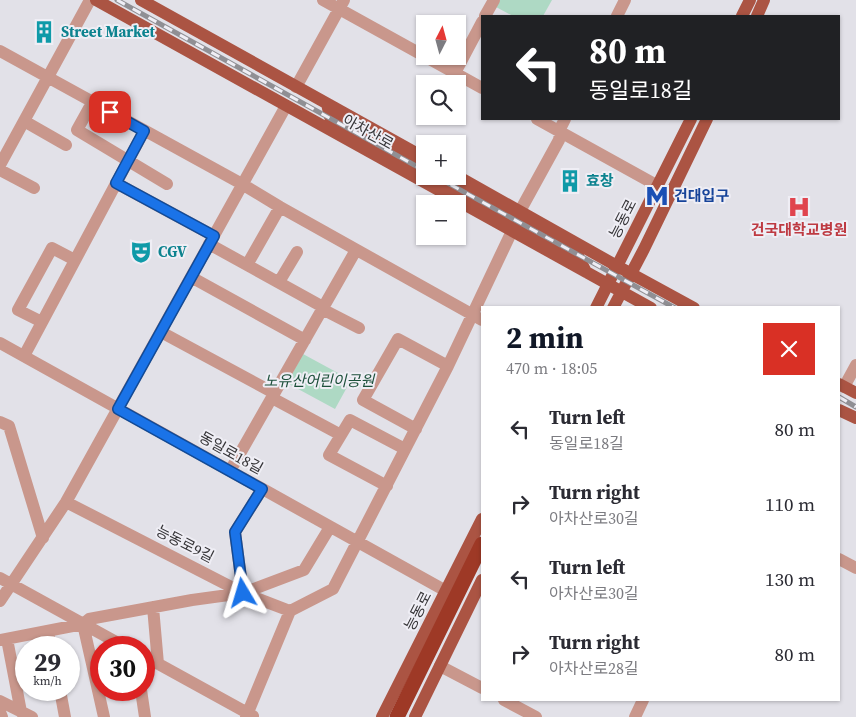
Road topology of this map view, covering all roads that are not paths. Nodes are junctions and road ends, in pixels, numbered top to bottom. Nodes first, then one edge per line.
1 (90, 0) edge
2 (96, 0) edge
3 (142, 0) edge
4 (324, 0) edge
5 (494, 0) edge
6 (625, 0) edge
7 (750, 0) edge
8 (764, 0) edge
9 (342, 4) edge
10 (486, 15) edge
11 (618, 15) edge
12 (742, 15) edge
13 (757, 15) edge
14 (481, 24) edge
15 (0, 51) edge
16 (455, 73) junction
17 (48, 78) junction
18 (296, 87) junction
19 (481, 87) edge
20 (92, 103) junction
21 (327, 104) junction
22 (286, 106) junction
23 (330, 117) junction
24 (539, 120) edge
25 (565, 120) edge
26 (691, 120) edge
27 (707, 120) edge
28 (24, 121) junction
29 (317, 123) junction
30 (144, 131) junction
31 (560, 132) junction
32 (66, 145) dead end
33 (416, 153) edge
34 (128, 161) junction
35 (416, 165) edge
36 (0, 166) edge
37 (0, 170) edge
38 (466, 181) edge
39 (116, 183) junction
40 (167, 184) dead end
41 (242, 184) junction
42 (452, 185) edge
43 (658, 186) junction
44 (34, 188) dead end
45 (280, 207) junction
46 (520, 211) junction
47 (512, 231) junction
48 (212, 240) junction
49 (356, 250) junction
50 (297, 252) dead end
51 (594, 253) junction
52 (578, 256) junction
53 (75, 260) junction
54 (247, 265) junction
55 (617, 266) junction
56 (586, 272) junction
57 (631, 274) junction
58 (191, 277) junction
59 (279, 282) junction
60 (608, 284) junction
61 (622, 292) junction
62 (483, 306) edge
63 (597, 306) edge
64 (614, 306) edge
65 (647, 306) edge
66 (690, 306) edge
67 (323, 308) junction
68 (478, 318) edge
69 (42, 322) junction
70 (359, 328) dead end
71 (160, 332) junction
72 (305, 340) junction
73 (0, 342) edge
74 (24, 356) junction
75 (856, 365) edge
76 (448, 366) junction
77 (842, 386) edge
78 (856, 393) edge
79 (273, 396) junction
80 (118, 409) junction
81 (840, 410) edge
82 (856, 418) edge
83 (0, 422) edge
84 (416, 429) junction
85 (341, 435) junction
86 (405, 450) junction
87 (230, 471) junction
88 (387, 486) junction
89 (262, 489) junction
90 (66, 502) junction
91 (481, 521) edge
92 (330, 527) junction
93 (43, 538) junction
94 (358, 542) junction
95 (481, 546) edge
96 (840, 559) edge
97 (856, 568) edge
98 (5, 580) edge
99 (481, 582) edge
100 (446, 591) junction
101 (243, 593) junction
102 (0, 601) edge
103 (153, 607) junction
104 (290, 611) junction
105 (83, 624) junction
106 (48, 632) junction
107 (49, 636) edge
108 (105, 636) edge
109 (3, 640) edge
110 (155, 662) edge
111 (158, 664) junction
112 (440, 666) junction
113 (481, 687) edge
114 (0, 701) edge
115 (62, 701) edge
116 (143, 701) edge
117 (506, 701) edge
118 (642, 701) edge
119 (0, 712) edge
120 (27, 714) edge
121 (250, 716) edge
122 (533, 716) edge
123 (2, 717) edge
124 (65, 717) edge
125 (104, 717) edge
126 (145, 717) edge
127 (382, 717) edge
128 (397, 717) edge
129 (415, 717) edge
130 (634, 717) edge

1 - 17 street
2 - 22 main road, 아차산로
3 - 18 main road, 아차산로
4 - 9 street
5 - 10 street
6 - 11 street
7 - 12 main road
8 - 13 main road
9 - 16 street
9 - 18 street
14 - 16 street
15 - 17 street
16 - 19 street
17 - 20 street
17 - 28 street
18 - 21 main road, 아차산로
20 - 30 street
20 - 34 street
21 - 23 main road
21 - 33 main road, 아차산로
22 - 29 main road, 아차산로
22 - 41 street
23 - 29 main road
23 - 35 main road
24 - 31 street
25 - 31 street
26 - 43 main road, 능동로
27 - 57 main road
28 - 32 street
28 - 36 street
29 - 47 main road, 아차산로
30 - 34 street
30 - 41 street
31 - 43 street
31 - 46 street
34 - 39 street
34 - 40 street
37 - 44 street
38 - 46 main road
39 - 48 street
39 - 53 street
41 - 45 street
41 - 48 street
42 - 52 main road
43 - 55 main road, 능동로
45 - 49 street
45 - 54 street
46 - 51 main road
47 - 56 main road, 아차산로
47 - 62 street
48 - 54 street
48 - 58 street
49 - 67 street
49 - 68 street
50 - 59 street
51 - 52 main road
51 - 55 main road
52 - 56 main road
53 - 69 street
53 - 69 street
54 - 59 street
55 - 57 main road
55 - 60 main road, 능동로
56 - 60 main road, 아차산로
57 - 61 main road
57 - 66 main road
58 - 71 street
58 - 72 street
59 - 67 street
60 - 61 main road, 아차산로
60 - 63 main road, 능동로
61 - 64 main road
61 - 65 main road, 아차산로
67 - 70 street
67 - 72 street
68 - 76 street
69 - 74 street
71 - 79 street
71 - 80 street
72 - 79 street
73 - 74 street, 동일로18길
74 - 80 street, 동일로18길
75 - 77 street
76 - 84 street
76 - 84 street
77 - 78 main road
79 - 85 street
79 - 87 street
80 - 87 street, 동일로18길
80 - 90 street
81 - 82 main road
83 - 93 street
84 - 86 street
85 - 86 street
85 - 88 street
86 - 88 street
87 - 89 street, 동일로18길
88 - 94 street
89 - 92 street, 동일로18길
89 - 101 street
90 - 93 street
90 - 101 street, 능동로9길
91 - 100 main road, 능동로
92 - 94 street, 동일로18길
92 - 101 street
93 - 98 street
94 - 100 street, 동일로18길
94 - 104 street
95 - 128 highway, bridge
96 - 97 street
98 - 102 street
98 - 105 street
99 - 112 main road
100 - 127 main road, 능동로
101 - 103 street
101 - 104 street, 능동로9길
103 - 105 street
103 - 111 street
104 - 121 street
105 - 106 street
105 - 108 street
105 - 125 street
106 - 107 street
106 - 109 street
109 - 120 street
110 - 111 street
111 - 121 street
112 - 113 street
112 - 129 main road
114 - 120 street
115 - 124 street
116 - 126 street
117 - 122 street
118 - 130 street
119 - 123 street

